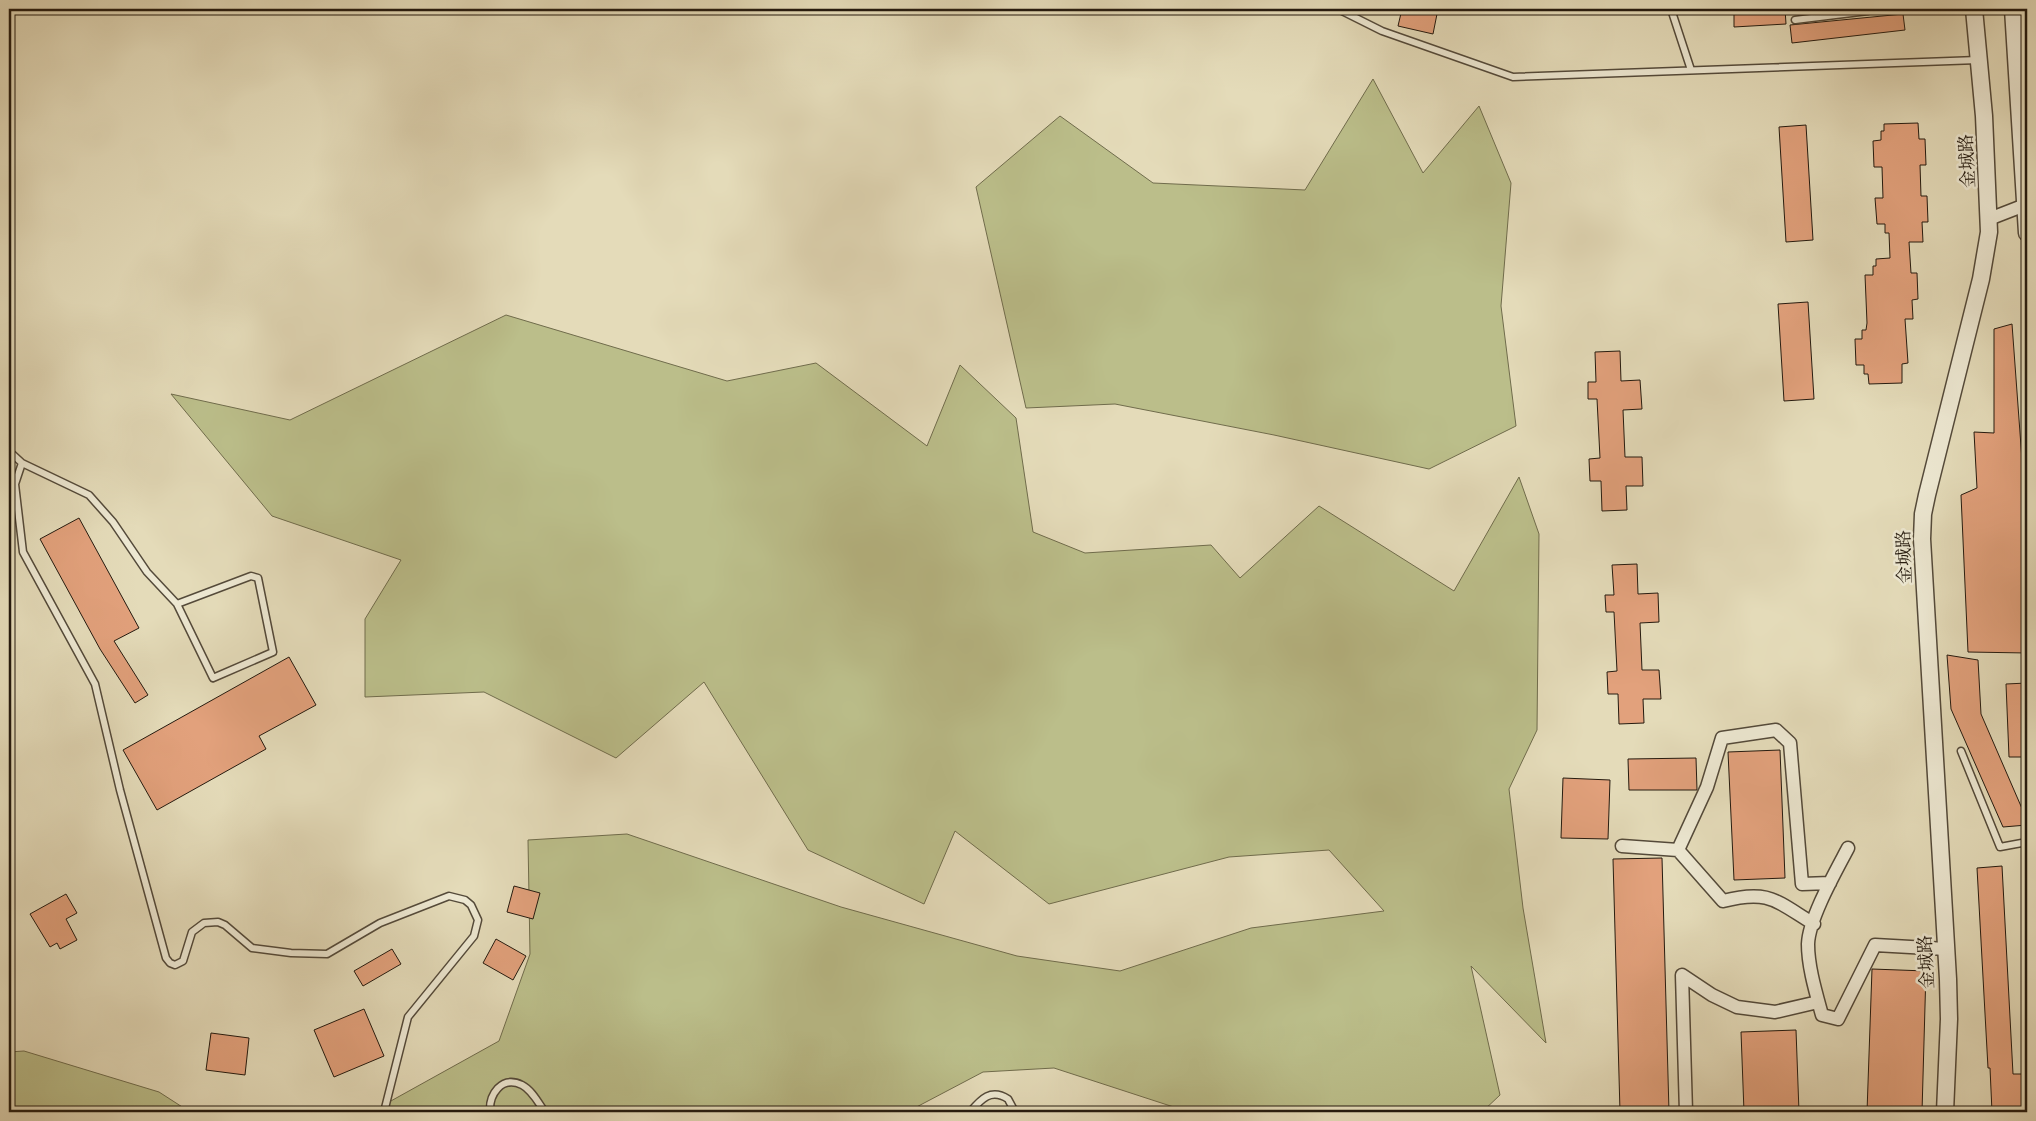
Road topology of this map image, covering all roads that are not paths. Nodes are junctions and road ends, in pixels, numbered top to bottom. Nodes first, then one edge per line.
1 (1338, 9) edge
2 (1671, 9) edge
3 (1872, 9) edge
4 (1974, 9) edge
5 (2013, 9) edge
6 (1795, 20) dead end
7 (1979, 60) junction
8 (1691, 70) junction
9 (2026, 205) junction
10 (1989, 219) junction
11 (2027, 233) edge
12 (9, 451) edge
13 (22, 463) junction
14 (177, 604) junction
15 (1961, 751) dead end
16 (2027, 842) edge
17 (1622, 846) dead end
18 (1848, 848) dead end
19 (1678, 850) junction
20 (1830, 883) junction
21 (1814, 924) junction
22 (1946, 949) junction
23 (1818, 1002) junction
24 (384, 1112) edge
25 (490, 1112) edge
26 (546, 1112) edge
27 (970, 1112) edge
28 (1015, 1112) edge
29 (1686, 1112) edge
30 (1945, 1112) edge

1 - 8 lane
2 - 8 lane
3 - 6 lane
4 - 7 street, 金城路
5 - 9 street
7 - 8 lane
7 - 10 street, 金城路
9 - 10 street
9 - 11 street
10 - 22 street, 金城路
12 - 13 lane
13 - 14 lane
13 - 24 lane
14 - 14 lane
15 - 16 lane
17 - 19 street
18 - 20 street
19 - 20 street
19 - 21 street
20 - 21 street
21 - 23 street
22 - 23 street
22 - 30 street, 金城路
23 - 29 street
25 - 26 lane
27 - 28 lane

